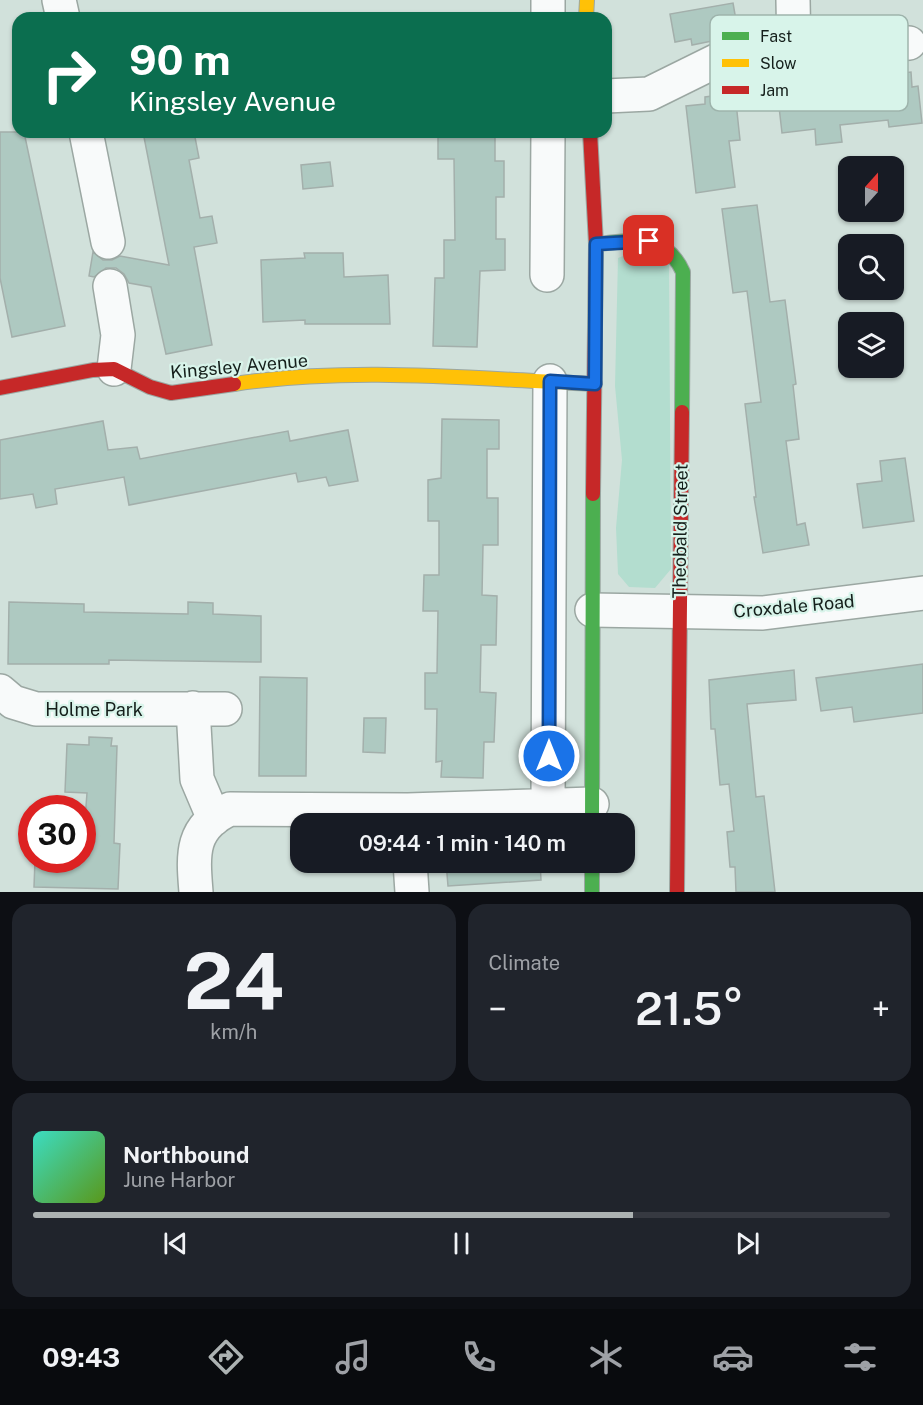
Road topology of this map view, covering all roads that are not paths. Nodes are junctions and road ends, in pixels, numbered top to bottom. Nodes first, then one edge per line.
1 (793, 0) edge
2 (793, 15) edge
3 (710, 64) edge
4 (612, 96) edge
5 (87, 138) edge
6 (548, 138) edge
7 (590, 138) edge
8 (108, 242) dead end
9 (596, 244) junction
10 (547, 275) dead end
11 (110, 286) dead end
12 (114, 369) junction
13 (550, 381) junction
14 (595, 384) junction
15 (0, 388) edge
16 (923, 593) edge
17 (592, 610) junction
18 (679, 612) junction
19 (0, 691) edge
20 (548, 803) junction
21 (334, 813) edge
22 (448, 813) edge
23 (588, 813) edge
24 (592, 813) edge
25 (213, 819) junction
26 (411, 873) edge
27 (592, 873) edge
28 (196, 892) edge
29 (412, 892) edge
30 (592, 892) edge
31 (677, 892) edge

1 - 2 street
3 - 4 street
5 - 8 street
6 - 10 street
7 - 9 street
9 - 14 street
9 - 18 street, Theobald Street
11 - 12 street
12 - 13 street, Kingsley Avenue
12 - 15 street
13 - 14 street, Kingsley Avenue
13 - 20 street
14 - 17 street
16 - 18 street, Croxdale Road
17 - 18 street, Croxdale Road
17 - 24 street
18 - 31 street, Theobald Street
19 - 25 street, Holme Park
20 - 22 street
20 - 23 street
21 - 25 street
25 - 28 street
26 - 29 street
27 - 30 street

